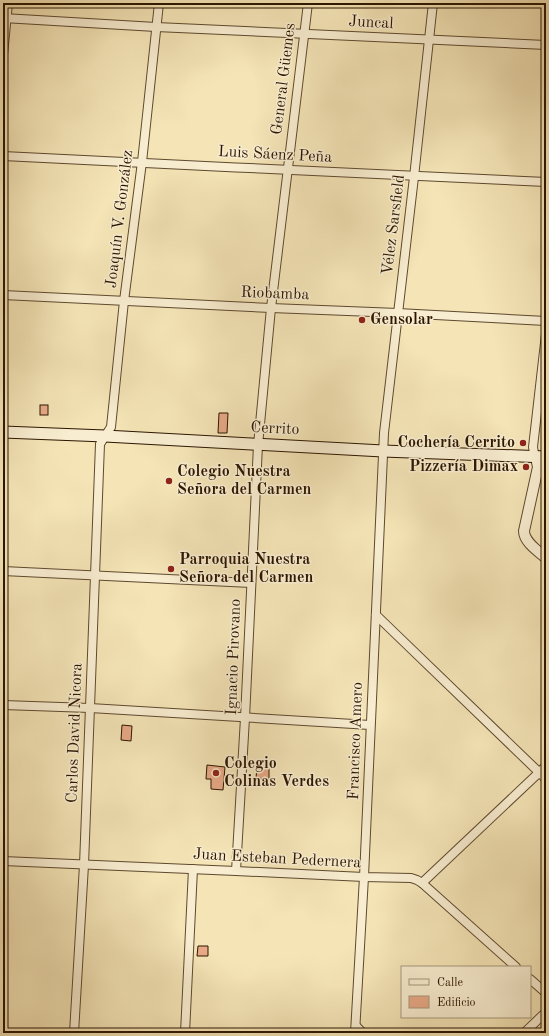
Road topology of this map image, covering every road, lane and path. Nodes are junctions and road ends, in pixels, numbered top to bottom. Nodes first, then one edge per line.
1 (8, 3) edge
2 (159, 3) edge
3 (308, 3) edge
4 (433, 3) edge
5 (5, 18) edge
6 (156, 26) junction
7 (304, 34) junction
8 (428, 39) junction
9 (546, 45) edge
10 (3, 55) edge
11 (3, 156) edge
12 (142, 162) junction
13 (287, 170) junction
14 (414, 177) junction
15 (546, 182) edge
16 (3, 295) edge
17 (124, 300) junction
18 (271, 308) junction
19 (398, 313) junction
20 (546, 321) edge
21 (546, 334) edge
22 (3, 432) edge
23 (105, 436) junction
24 (258, 445) junction
25 (383, 451) junction
26 (541, 457) edge
27 (546, 558) edge
28 (3, 570) edge
29 (95, 575) junction
30 (251, 583) junction
31 (376, 615) junction
32 (3, 705) edge
33 (90, 708) junction
34 (245, 718) junction
35 (370, 725) junction
36 (546, 766) edge
37 (539, 772) junction
38 (546, 779) edge
39 (3, 861) edge
40 (84, 865) junction
41 (193, 869) junction
42 (236, 871) junction
43 (364, 877) junction
44 (422, 883) junction
45 (515, 966) edge
46 (531, 980) edge
47 (546, 993) edge
48 (546, 1012) edge
49 (356, 1029) edge
50 (74, 1033) edge
51 (185, 1033) edge
52 (363, 1033) edge
53 (524, 1033) edge

1 - 5 street
2 - 6 street, Joaquín V. González
3 - 7 street, General Güemes
4 - 8 street, Vélez Sarsfield
5 - 6 street, Juncal
5 - 10 street
6 - 7 street, Juncal
6 - 12 street, Joaquín V. González
7 - 8 street, Juncal
7 - 13 street, General Güemes
8 - 9 street, Juncal
8 - 14 street, Vélez Sarsfield
11 - 12 street, Luis Sáenz Peña
12 - 13 street, Luis Sáenz Peña
12 - 17 street, Joaquín V. González
13 - 14 street, Luis Sáenz Peña
13 - 18 street, General Güemes
14 - 15 street, Luis Sáenz Peña
14 - 19 street, Vélez Sarsfield
16 - 17 street, Riobamba
17 - 18 street, Riobamba
17 - 23 street, Joaquín V. González
18 - 19 street, Riobamba
18 - 24 street, General Güemes
19 - 20 street, Riobamba
19 - 25 street, Vélez Sarsfield
21 - 26 street
22 - 23 main road, Cerrito
23 - 24 main road, Cerrito
23 - 29 street, Carlos David Nicora
24 - 25 main road, Cerrito
24 - 30 street, Ignacio Pirovano
25 - 26 main road, Cerrito
25 - 31 street, Francisco Amero
26 - 27 street
28 - 29 street
29 - 30 street
29 - 33 street, Carlos David Nicora
30 - 34 street, Ignacio Pirovano
31 - 35 street, Francisco Amero
31 - 37 street
32 - 33 street
33 - 34 street
33 - 40 street, Carlos David Nicora
34 - 35 street
34 - 42 street, Ignacio Pirovano
35 - 43 street, Francisco Amero
36 - 37 street
37 - 38 street
37 - 44 street
39 - 40 street, Juan Esteban Pedernera
40 - 41 street, Juan Esteban Pedernera
40 - 50 street, Carlos David Nicora
41 - 42 street, Juan Esteban Pedernera
41 - 51 street
42 - 43 street, Juan Esteban Pedernera
43 - 44 street, Juan Esteban Pedernera
43 - 49 street, Francisco Amero
44 - 45 street, Juan Esteban Pedernera
46 - 47 street
48 - 53 street
49 - 52 street

